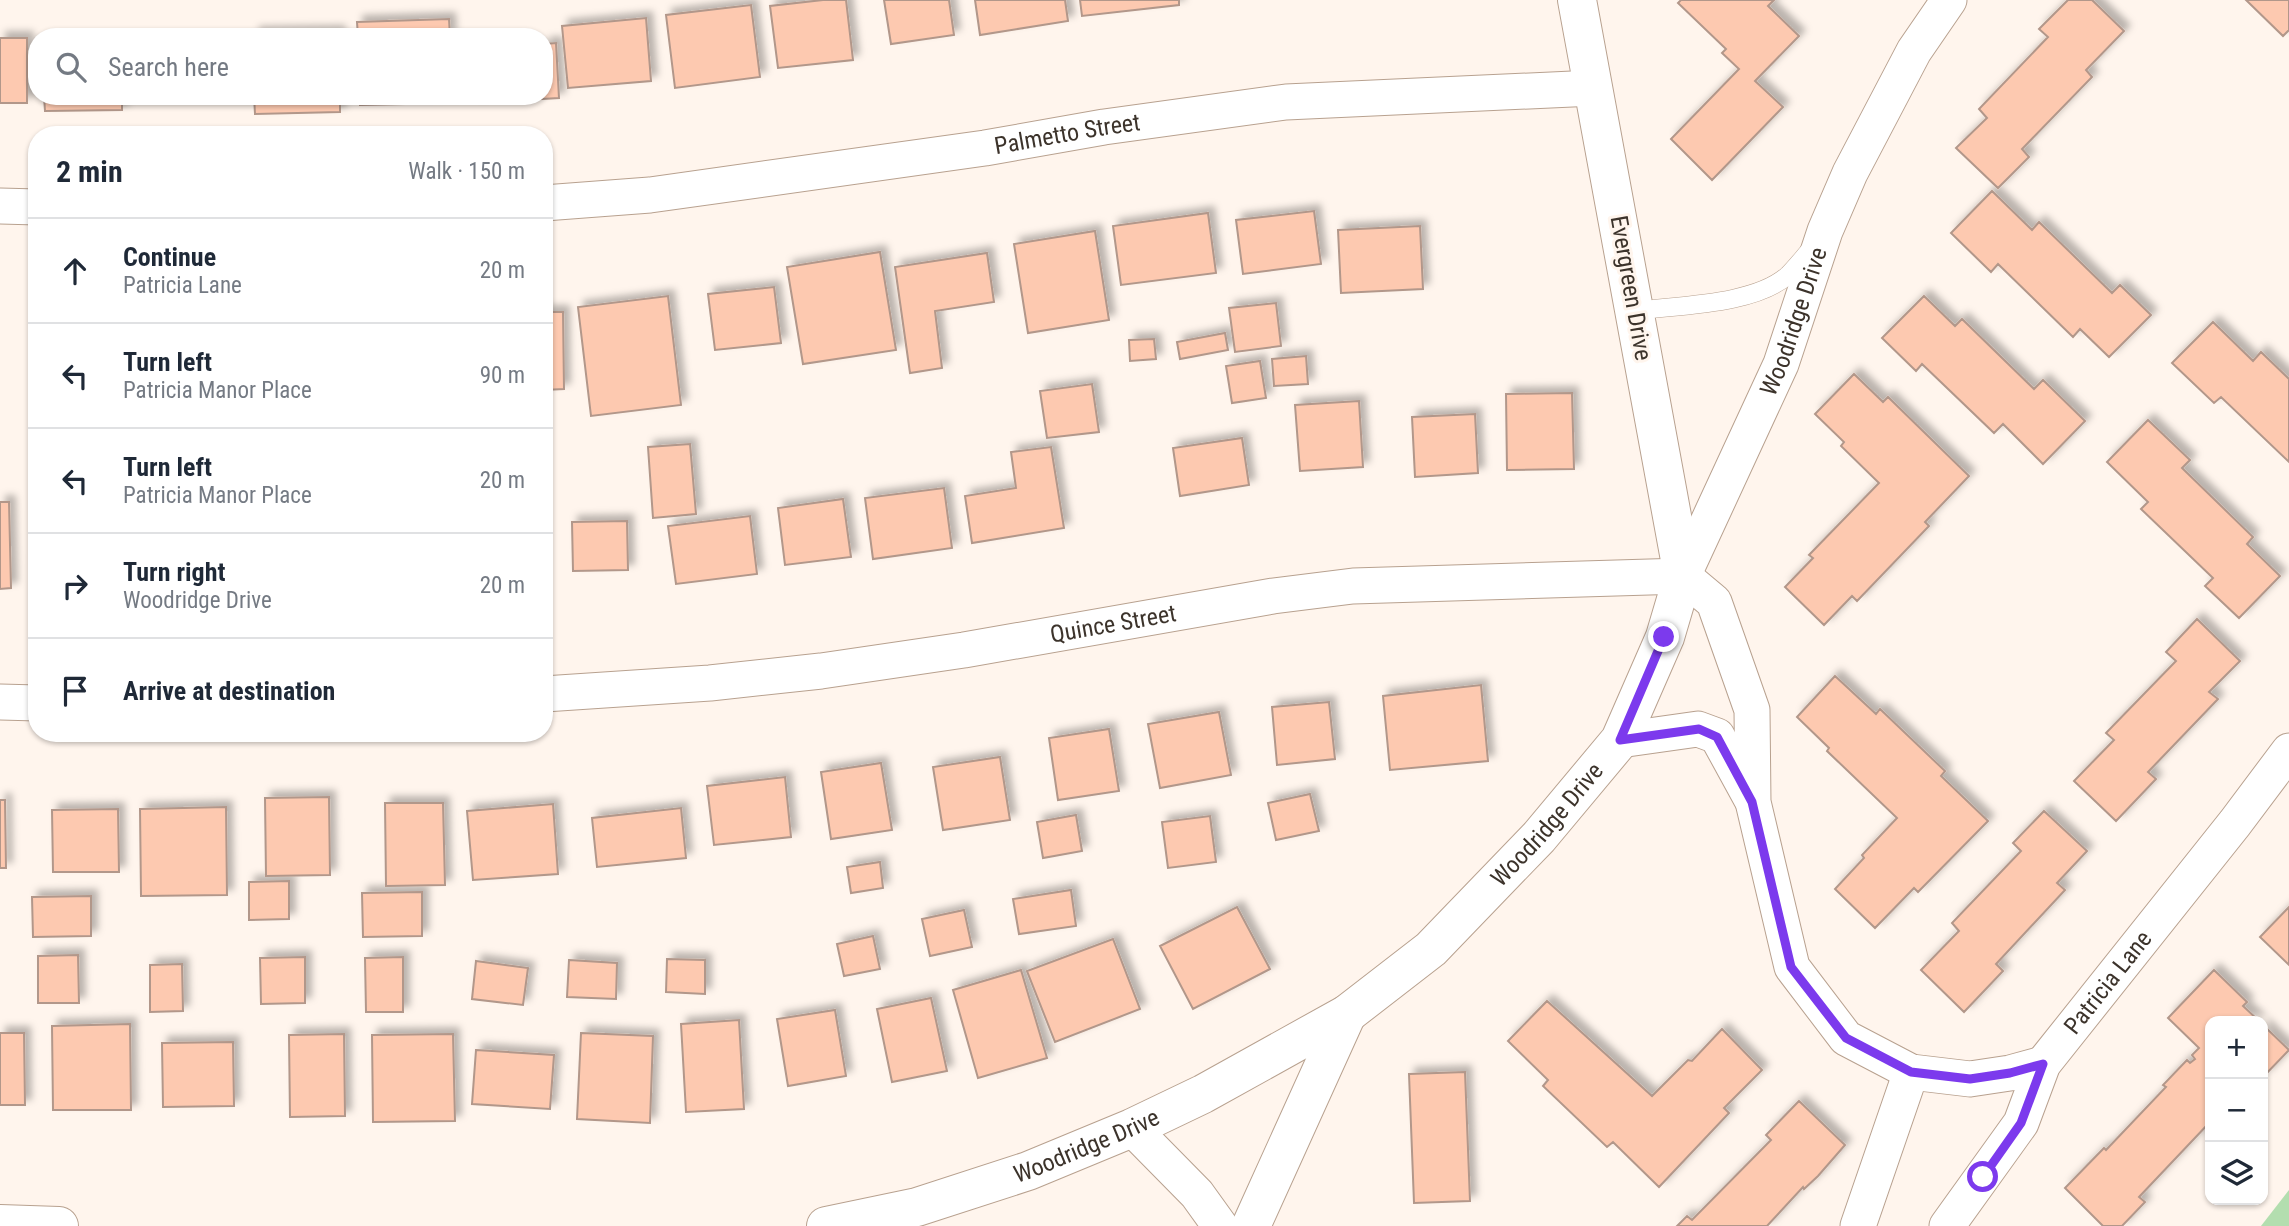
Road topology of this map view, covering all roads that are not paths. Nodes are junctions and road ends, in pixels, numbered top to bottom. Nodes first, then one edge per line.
1 (1577, 0) edge
2 (1949, 0) edge
3 (1594, 88) junction
4 (553, 202) edge
5 (0, 206) edge
6 (28, 207) edge
7 (1825, 231) junction
8 (1635, 311) junction
9 (1684, 576) junction
10 (553, 693) edge
11 (0, 702) edge
12 (28, 703) edge
13 (1620, 740) junction
14 (2289, 751) edge
15 (1752, 802) junction
16 (1347, 1014) junction
17 (2043, 1064) junction
18 (1911, 1072) junction
19 (1132, 1128) junction
20 (0, 1224) edge
21 (60, 1226) edge
22 (826, 1226) edge
23 (1220, 1226) edge
24 (1251, 1226) edge
25 (1858, 1226) edge
26 (1947, 1226) edge

1 - 3 street, Evergreen Drive
2 - 7 street, Woodridge Drive
3 - 4 street, Palmetto Street
3 - 8 street, Evergreen Drive
5 - 6 street
7 - 8 lane
7 - 9 street, Woodridge Drive
8 - 9 street, Evergreen Drive
9 - 10 street, Quince Street
9 - 13 street, Woodridge Drive
9 - 15 street
11 - 12 street
13 - 15 street
13 - 16 street, Woodridge Drive
14 - 17 street, Patricia Lane
15 - 18 street
16 - 19 street, Woodridge Drive
16 - 24 street
17 - 18 street
17 - 26 street, Patricia Lane
18 - 25 street
19 - 22 street, Woodridge Drive
19 - 23 street
20 - 21 street

